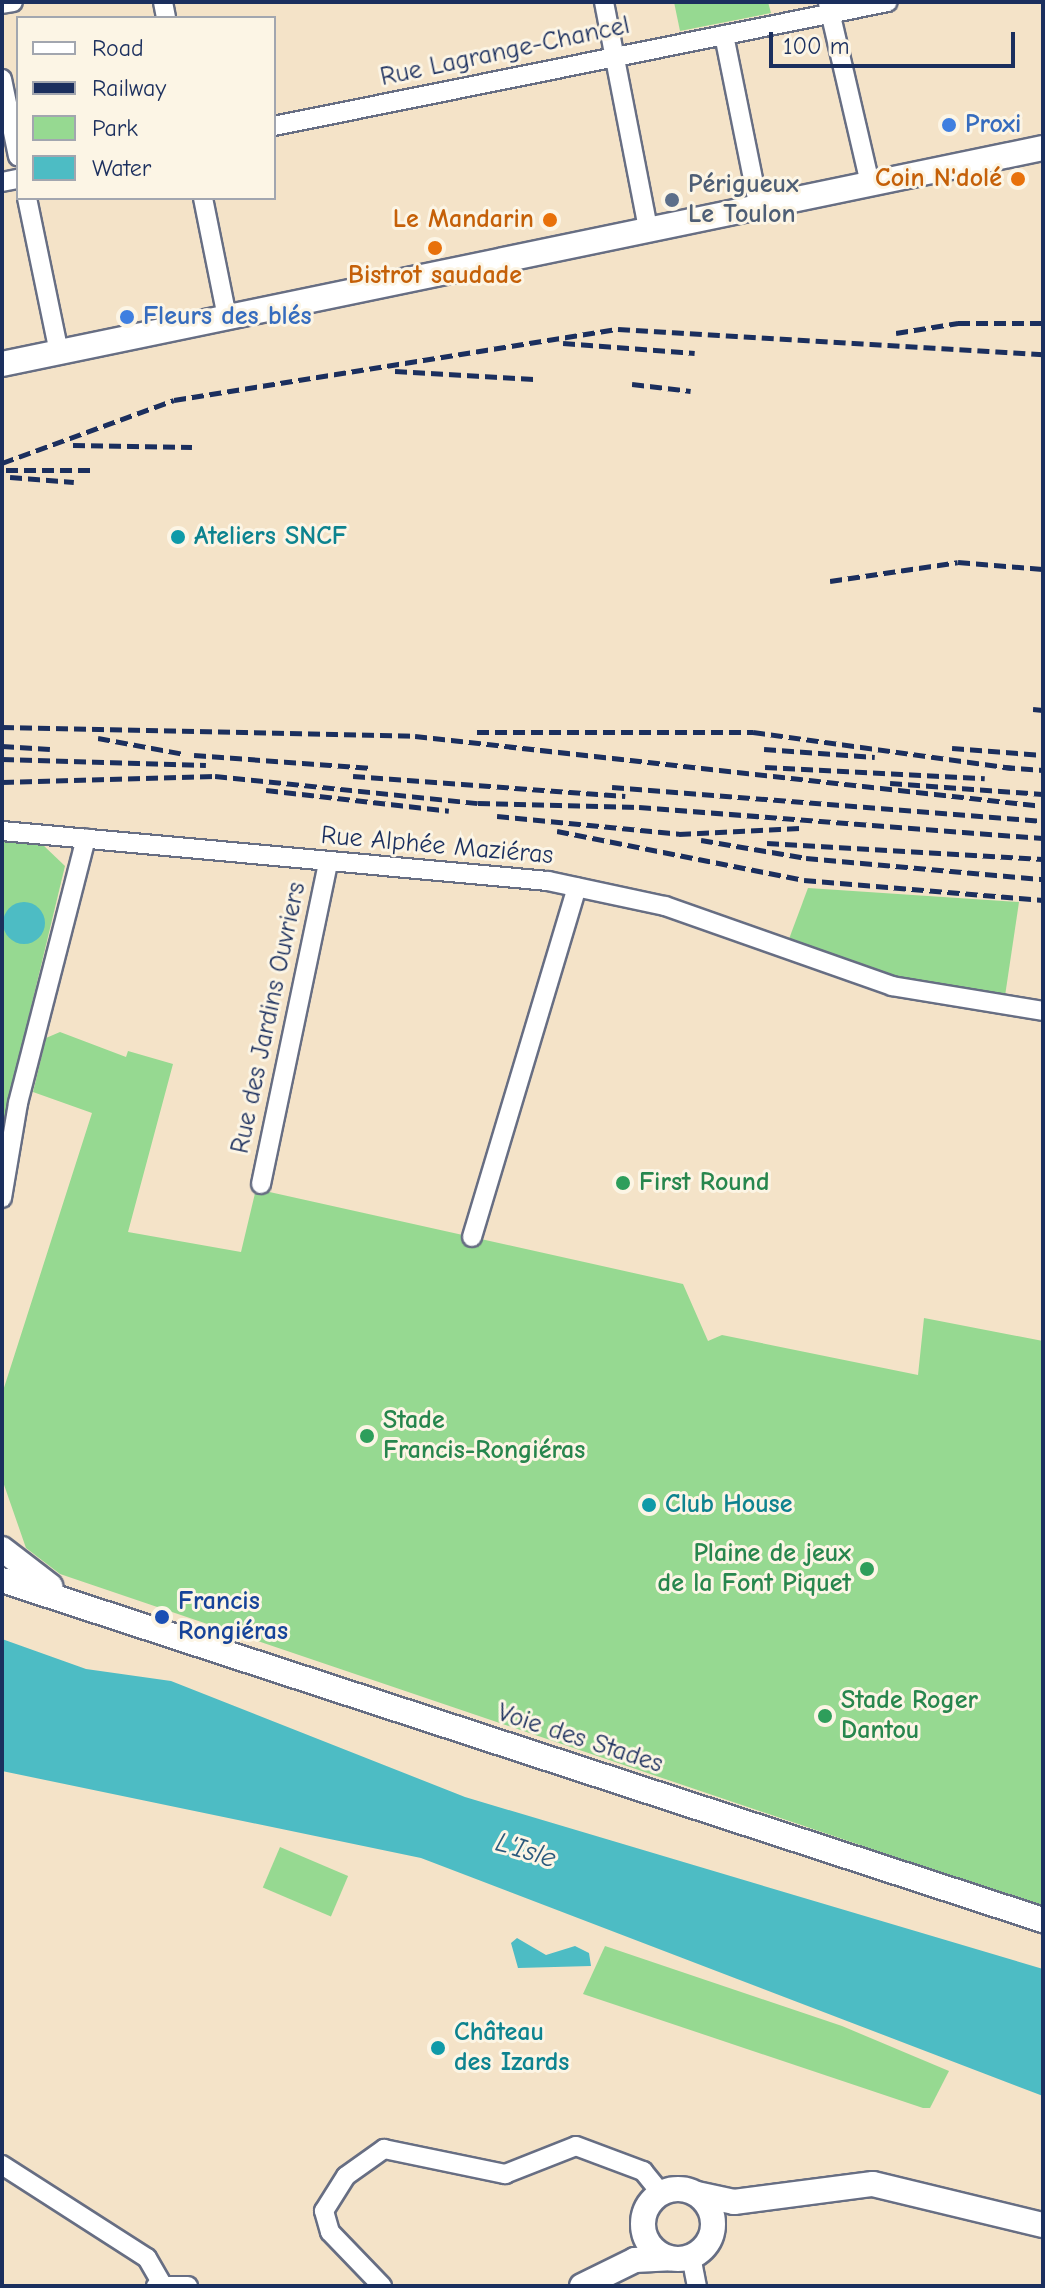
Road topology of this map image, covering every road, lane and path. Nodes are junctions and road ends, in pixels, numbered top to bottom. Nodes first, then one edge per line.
1 (13, 2) edge
2 (604, 2) edge
3 (888, 2) edge
4 (2, 4) edge
5 (829, 8) edge
6 (724, 35) junction
7 (614, 56) junction
8 (2, 79) edge
9 (276, 126) edge
10 (16, 146) edge
11 (1043, 148) edge
12 (870, 183) junction
13 (27, 200) edge
14 (203, 200) edge
15 (759, 208) junction
16 (648, 229) junction
17 (227, 317) junction
18 (59, 352) junction
19 (2, 364) edge
20 (2, 831) edge
21 (86, 839) junction
22 (328, 862) junction
23 (577, 887) junction
24 (1043, 1011) edge
25 (261, 1184) dead end
26 (2, 1198) edge
27 (472, 1237) dead end
28 (2, 1549) edge
29 (2, 1580) edge
30 (98, 1611) junction
31 (1043, 1920) edge
32 (2, 2165) edge
33 (826, 2189) junction
34 (661, 2193) junction
35 (697, 2194) junction
36 (643, 2223) junction
37 (1043, 2225) edge
38 (690, 2252) junction
39 (585, 2284) edge
40 (159, 2285) edge
41 (188, 2286) edge
42 (382, 2286) edge
43 (697, 2286) edge

1 - 4 street
2 - 7 street
3 - 5 street, Rue Lagrange-Chancel
5 - 6 street, Rue Lagrange-Chancel
5 - 12 street
6 - 7 street, Rue Lagrange-Chancel
6 - 15 street
7 - 9 street, Rue Lagrange-Chancel
7 - 16 street
8 - 10 street
11 - 12 main road
12 - 15 main road
13 - 18 street
14 - 17 street
15 - 16 main road
16 - 17 main road
17 - 18 main road
18 - 19 main road
20 - 21 street, Rue Alphée Maziéras
21 - 22 street, Rue Alphée Maziéras
21 - 26 street
22 - 23 street, Rue Alphée Maziéras
22 - 25 street, Rue des Jardins Ouvriers
23 - 24 street, Rue Alphée Maziéras
23 - 27 street
28 - 30 main road, Voie des Stades
29 - 30 main road, Voie des Stades
30 - 31 main road, Voie des Stades
32 - 40 street
33 - 35 main road
33 - 37 main road
33 - 38 main road
34 - 35 main road
34 - 36 main road
34 - 42 street
35 - 38 main road
36 - 38 main road
36 - 39 main road
38 - 39 main road
38 - 43 street
40 - 41 street

